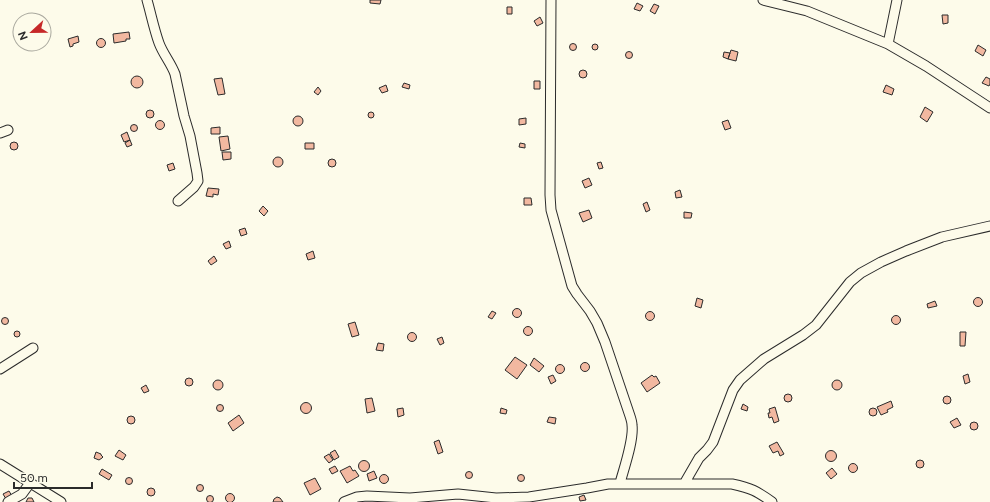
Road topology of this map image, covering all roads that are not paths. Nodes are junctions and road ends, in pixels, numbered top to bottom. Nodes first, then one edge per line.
1 (147, 0) edge
2 (551, 0) edge
3 (763, 0) edge
4 (897, 0) edge
5 (888, 44) junction
6 (990, 108) edge
7 (178, 201) dead end
8 (990, 226) edge
9 (33, 348) dead end
10 (0, 369) edge
11 (0, 464) edge
12 (30, 483) junction
13 (620, 483) junction
14 (684, 484) junction
15 (8, 502) edge
16 (61, 502) edge
17 (346, 502) edge
18 (772, 502) edge

1 - 7 street
2 - 13 street
3 - 5 street
4 - 5 street
5 - 6 street
8 - 14 street
9 - 10 street
11 - 12 street
12 - 15 street
12 - 16 street
13 - 14 street
13 - 17 street
14 - 18 street

